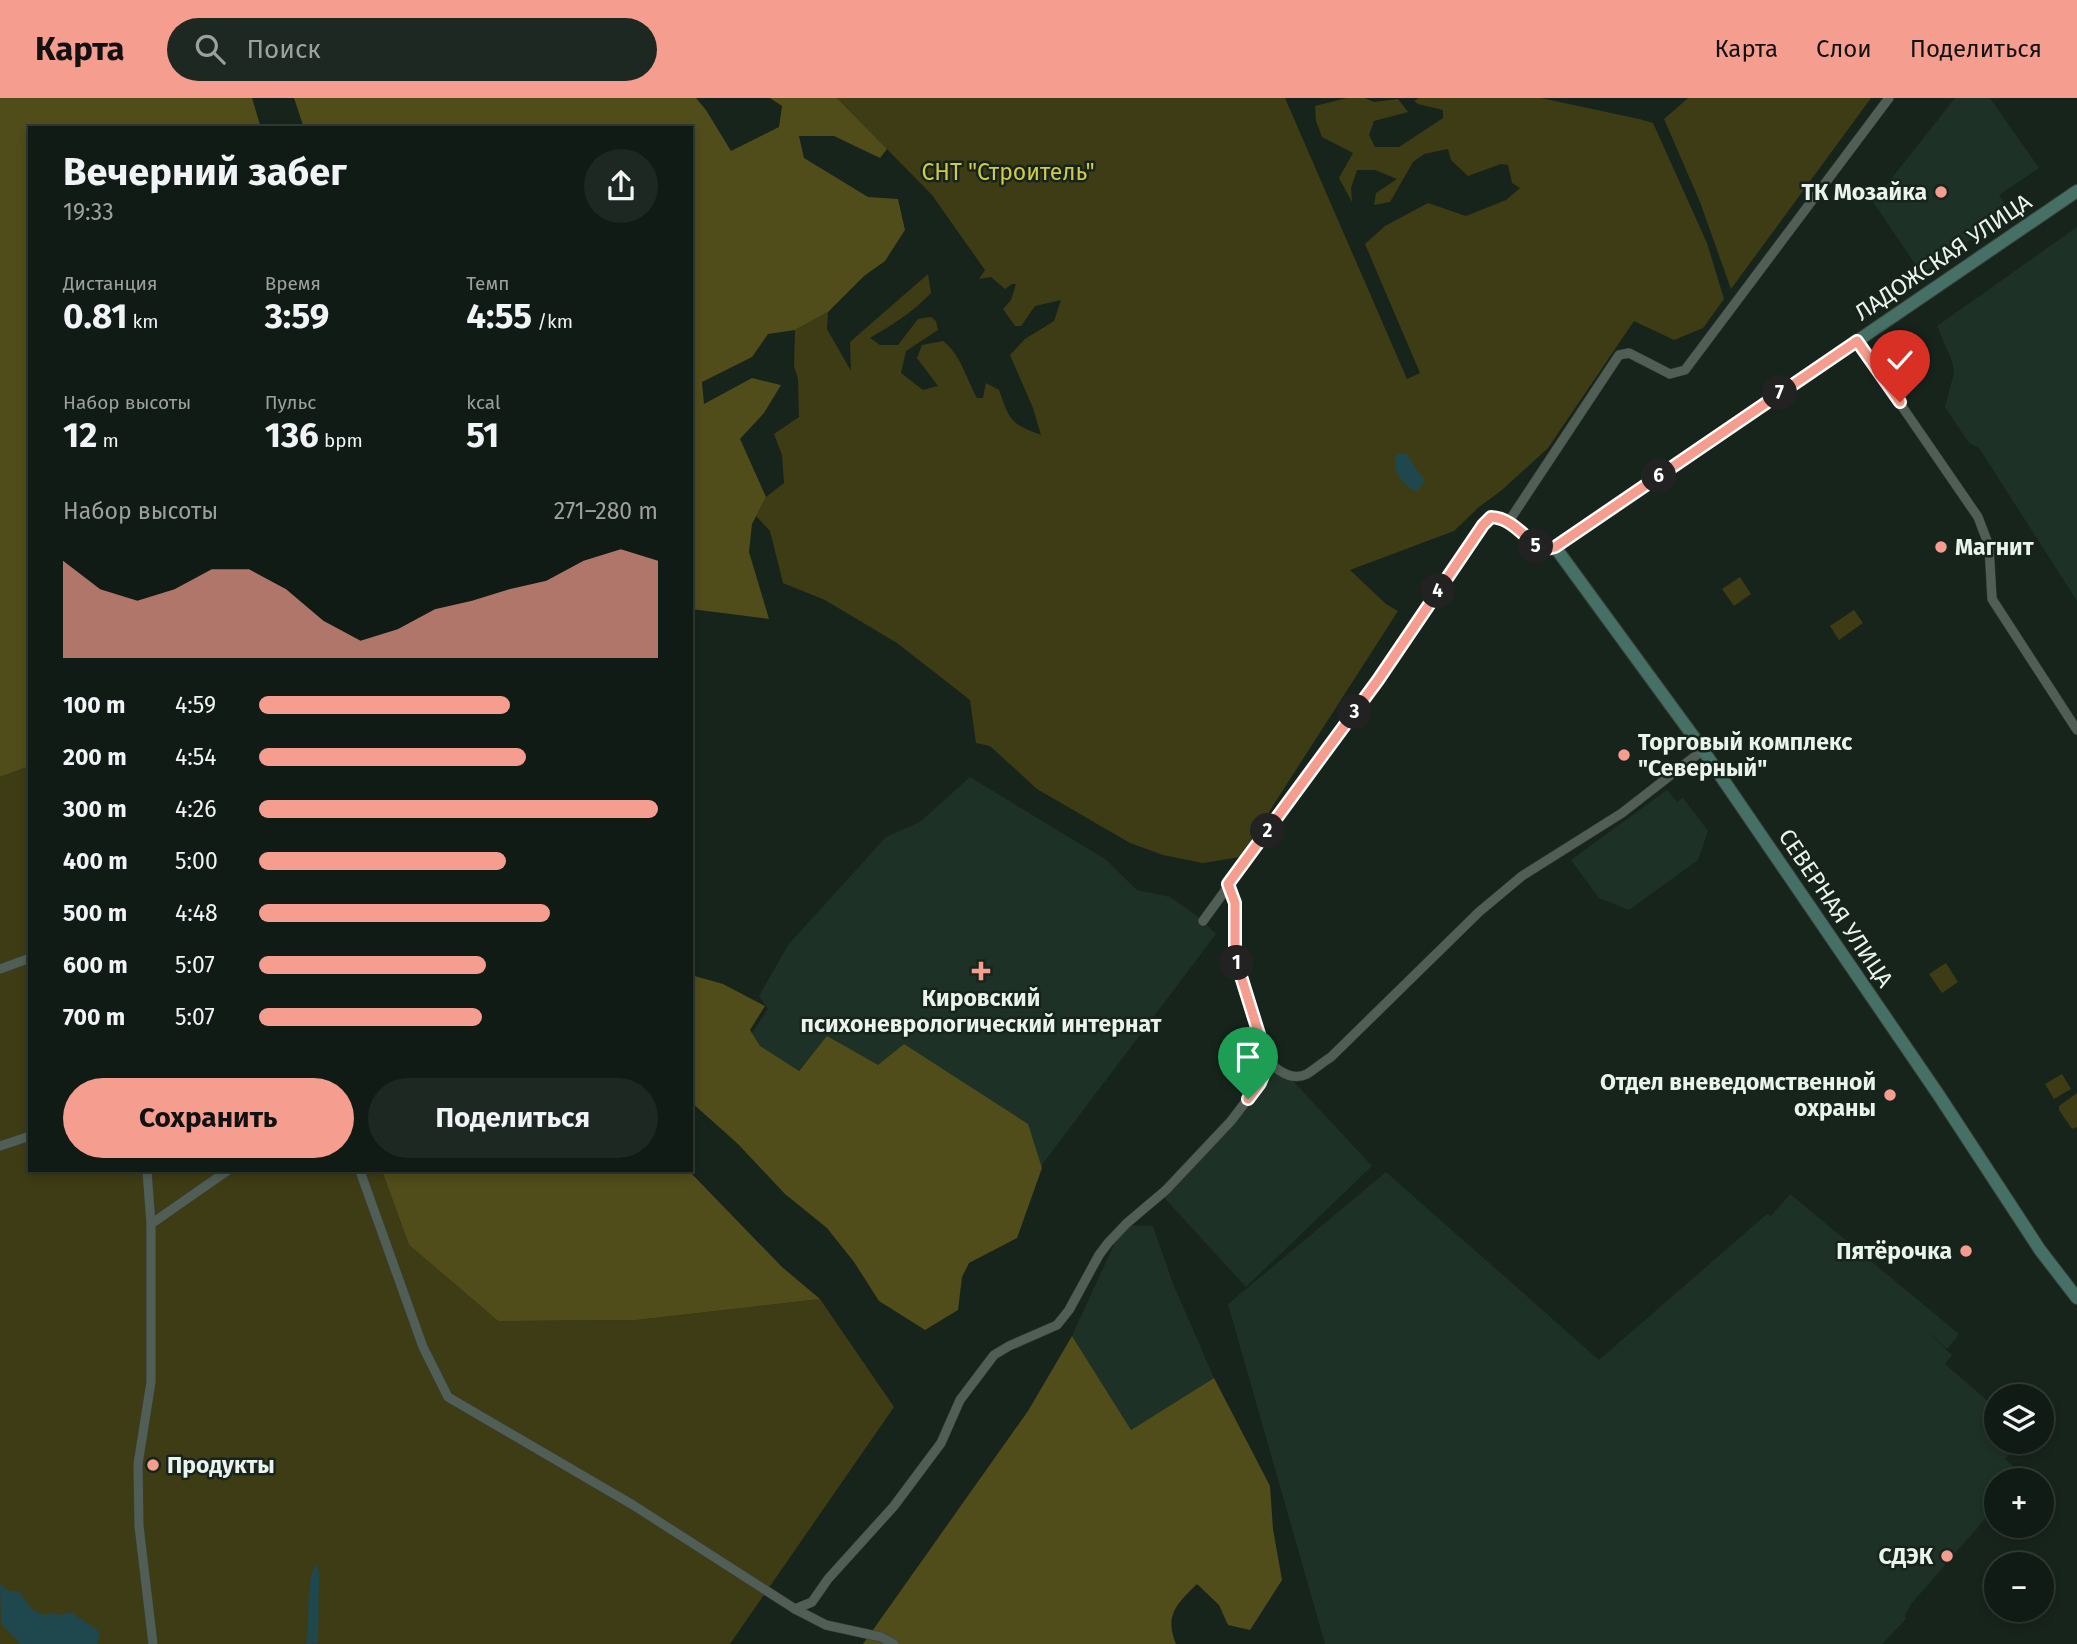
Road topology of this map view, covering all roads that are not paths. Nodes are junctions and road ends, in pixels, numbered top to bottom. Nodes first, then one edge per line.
1 (1889, 98) edge
2 (2077, 191) edge
3 (1857, 341) junction
4 (1509, 521) junction
5 (1555, 547) junction
6 (2077, 730) edge
7 (1703, 750) junction
8 (1228, 884) junction
9 (1203, 921) dead end
10 (28, 959) edge
11 (0, 969) edge
12 (1268, 1063) junction
13 (28, 1137) edge
14 (0, 1146) edge
15 (147, 1172) edge
16 (226, 1172) edge
17 (360, 1172) edge
18 (152, 1224) junction
19 (2077, 1298) edge
20 (795, 1609) junction
21 (153, 1644) edge
22 (894, 1644) edge

1 - 4 street
2 - 3 street, ЛАДОЖСКАЯ УЛИЦА
3 - 5 street, ЛАДОЖСКАЯ УЛИЦА
3 - 6 street
4 - 5 street
4 - 8 street
5 - 7 street, СЕВЕРНАЯ УЛИЦА
7 - 12 street
7 - 19 street, СЕВЕРНАЯ УЛИЦА
8 - 9 street
8 - 12 street
10 - 11 street
12 - 20 street
13 - 14 street
15 - 18 street
16 - 18 street
17 - 20 street
18 - 21 street
20 - 22 street

